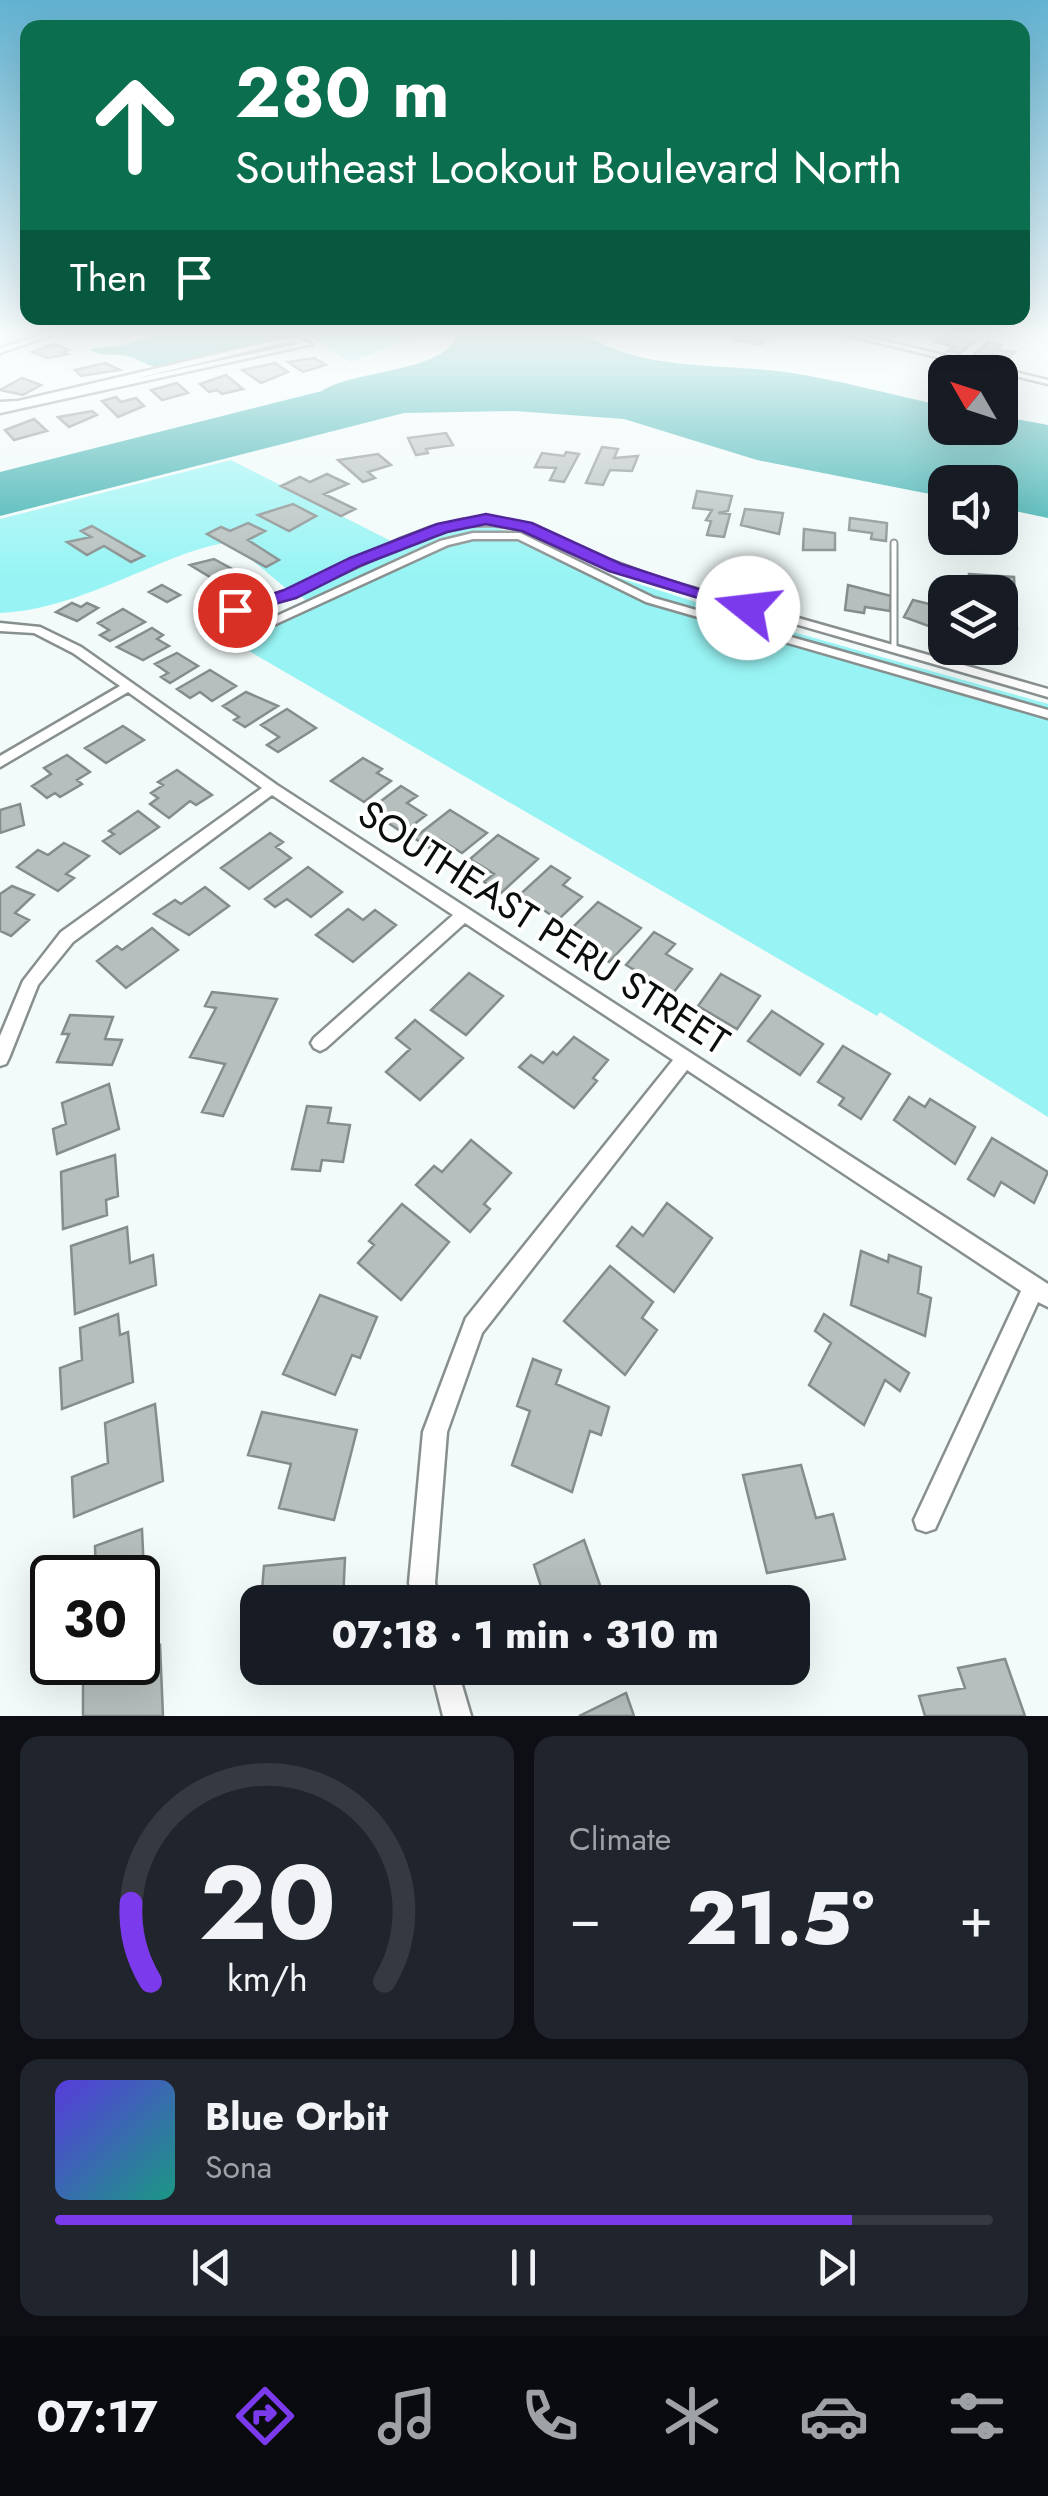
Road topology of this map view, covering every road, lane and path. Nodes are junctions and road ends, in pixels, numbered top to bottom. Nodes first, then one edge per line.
1 (515, 530) junction
2 (894, 544) dead end
3 (290, 594) junction
4 (304, 606) junction
5 (748, 608) junction
6 (0, 627) edge
7 (748, 627) junction
8 (894, 648) junction
9 (126, 688) junction
10 (1048, 693) edge
11 (1048, 714) edge
12 (0, 762) edge
13 (272, 788) junction
14 (464, 915) junction
15 (320, 1043) dead end
16 (0, 1058) edge
17 (686, 1058) junction
18 (1041, 1291) edge
19 (926, 1520) dead end
20 (423, 1585) edge
21 (449, 1685) edge
22 (458, 1716) edge

1 - 3 street
1 - 4 street
1 - 5 street
1 - 7 street
2 - 8 lane
3 - 4 street
3 - 4 street
5 - 7 street
5 - 8 street
6 - 9 street, SOUTHEAST PERU STREET
7 - 11 street
8 - 10 street
9 - 12 street
9 - 13 street, SOUTHEAST PERU STREET
13 - 14 street, SOUTHEAST PERU STREET
13 - 16 street
14 - 15 street
14 - 17 street, SOUTHEAST PERU STREET
17 - 18 street, SOUTHEAST PERU STREET
17 - 20 street
18 - 19 street
21 - 22 street

